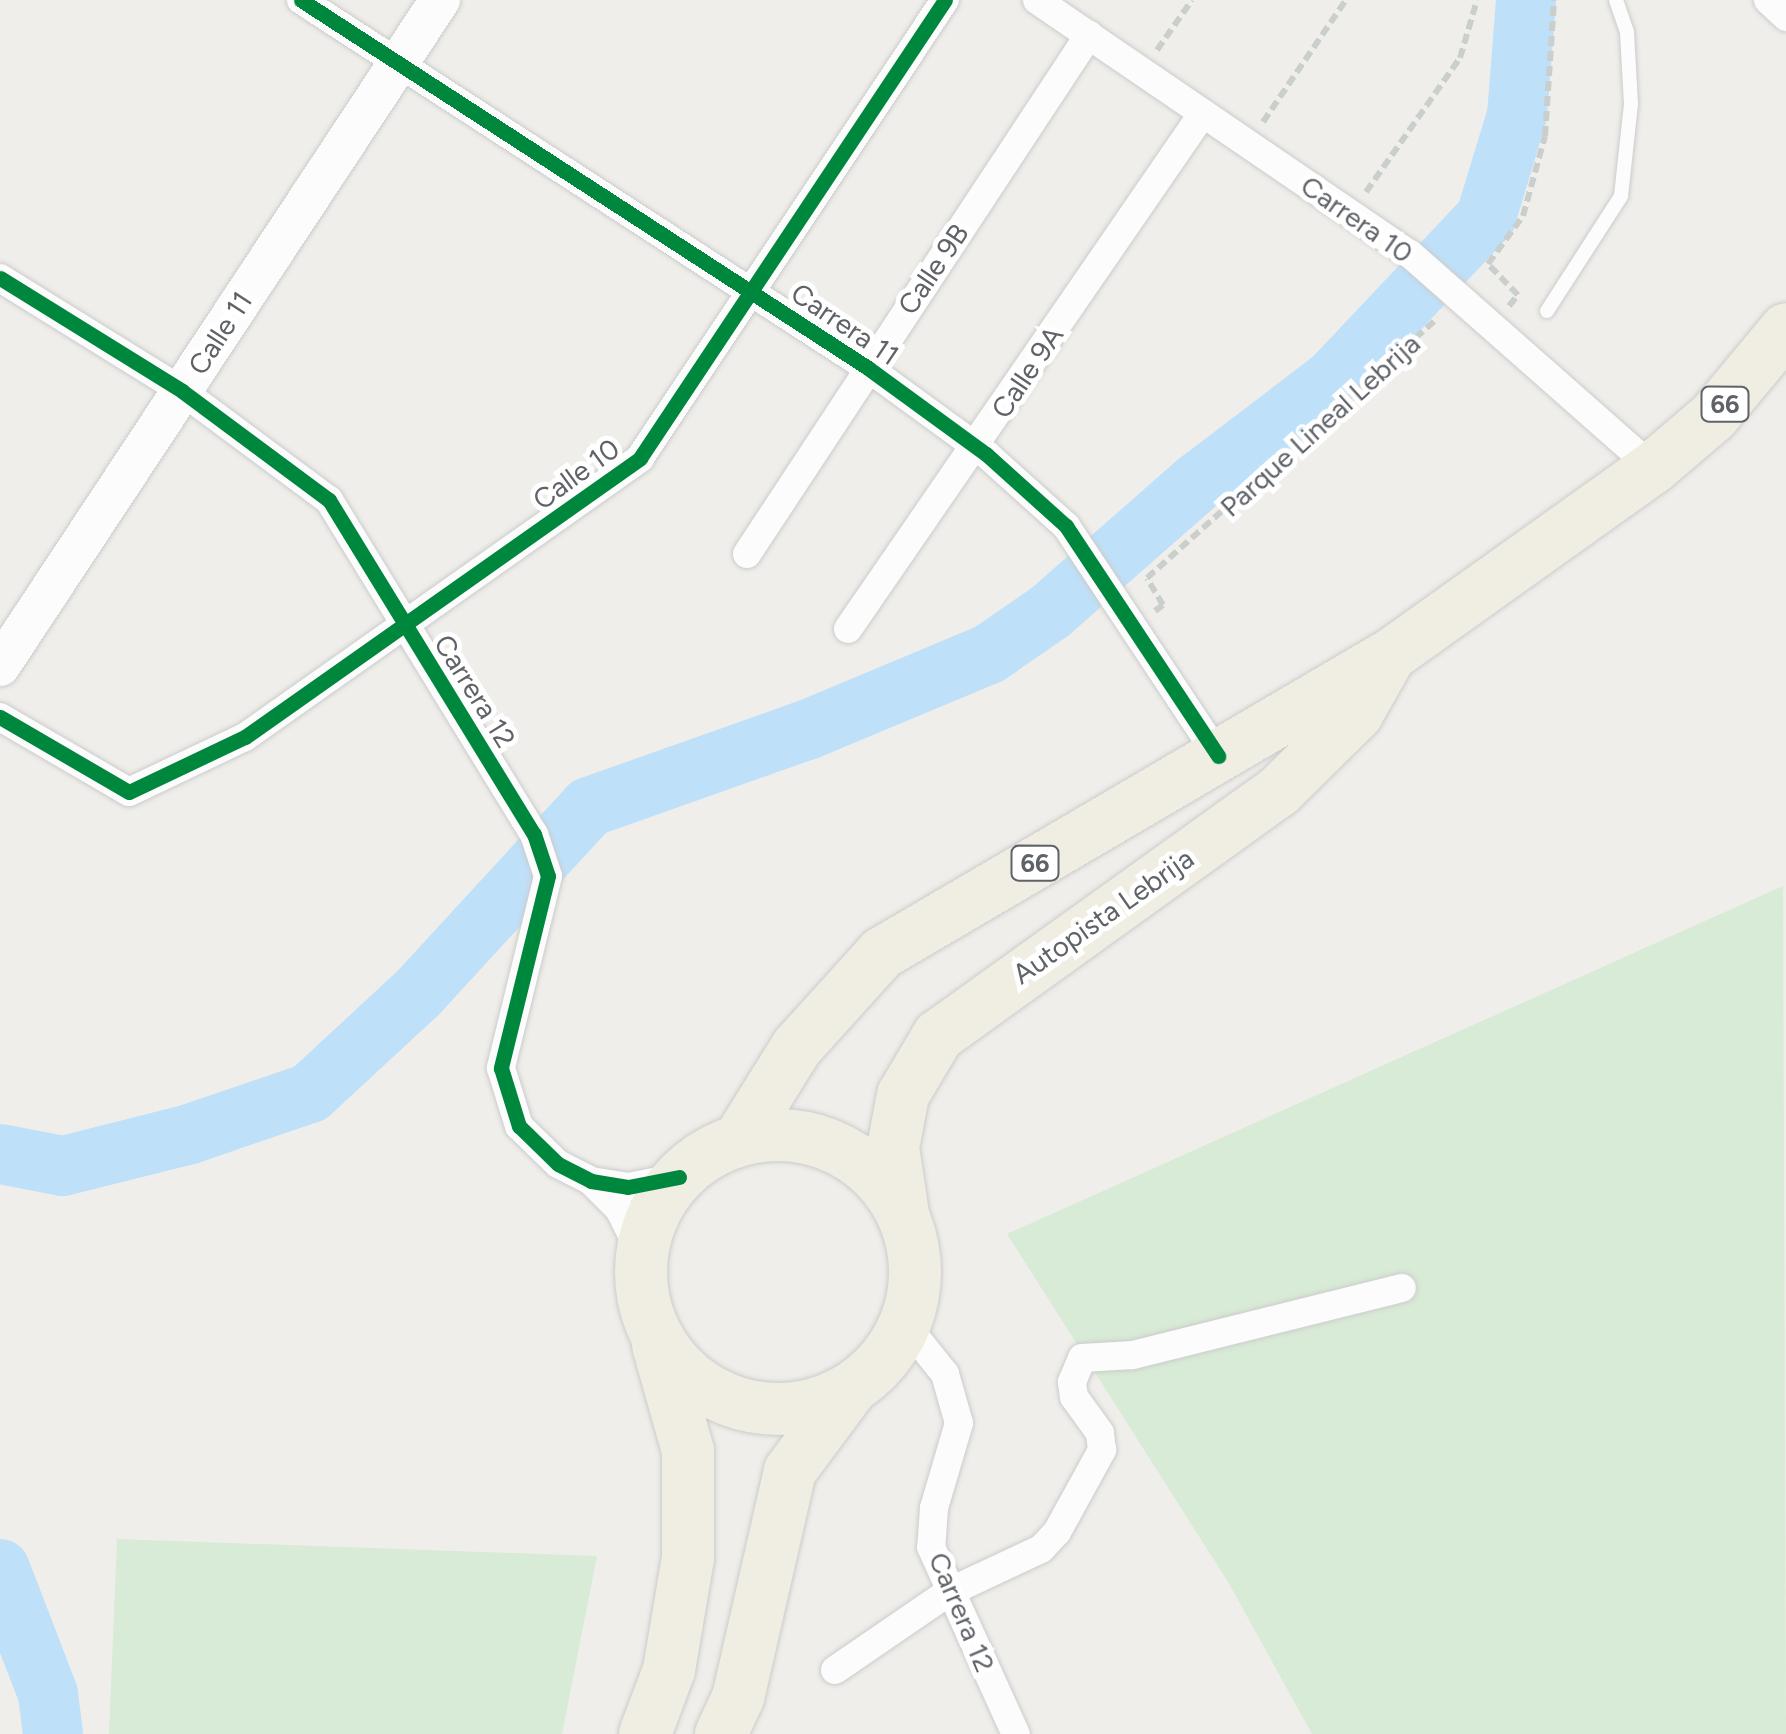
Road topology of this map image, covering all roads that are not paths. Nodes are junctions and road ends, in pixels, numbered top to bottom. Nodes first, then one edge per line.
1 (302, 0) edge
2 (440, 0) edge
3 (945, 0) edge
4 (1037, 0) edge
5 (1616, 0) edge
6 (1768, 0) edge
7 (1786, 16) edge
8 (1089, 35) junction
9 (398, 63) junction
10 (1203, 113) junction
11 (0, 278) edge
12 (753, 293) junction
13 (1547, 311) dead end
14 (1786, 329) edge
15 (868, 368) junction
16 (182, 391) junction
17 (976, 447) junction
18 (1653, 468) junction
19 (747, 554) dead end
20 (406, 628) junction
21 (848, 629) dead end
22 (1392, 654) junction
23 (0, 666) edge
24 (0, 717) edge
25 (1218, 756) junction
26 (739, 1140) junction
27 (679, 1177) junction
28 (591, 1181) junction
29 (903, 1216) junction
30 (642, 1255) junction
31 (1402, 1288) dead end
32 (905, 1324) junction
33 (654, 1334) junction
34 (851, 1389) junction
35 (949, 1592) junction
36 (835, 1670) dead end
37 (1008, 1731) edge
38 (645, 1734) edge
39 (722, 1734) edge

1 - 9 street, Carrera 11
2 - 9 street, Calle 11
3 - 12 street, Calle 10
4 - 8 street, Carrera 10
5 - 13 lane
6 - 7 street
8 - 10 street, Carrera 10
8 - 15 street, Calle 9B
9 - 12 street, Carrera 11
9 - 16 street, Calle 11
10 - 17 street, Calle 9A
10 - 18 street, Carrera 10
11 - 16 street, Carrera 12
12 - 15 street, Carrera 11
12 - 20 street, Calle 10
14 - 18 highway, Autopista Lebrija / 66
15 - 17 street, Carrera 11
15 - 19 street, Calle 9B
16 - 20 street, Carrera 12
16 - 23 street, Calle 11
17 - 21 street, Calle 9A
17 - 25 street, Carrera 11
18 - 22 highway, Autopista Lebrija / 66
20 - 24 street, Calle 10
20 - 28 street, Carrera 12
22 - 25 highway, Autopista Lebrija / 66
22 - 29 highway, Autopista Lebrija / 66
25 - 26 highway, Autopista Lebrija / 66
26 - 27 highway
26 - 29 highway
27 - 28 street, Carrera 12
27 - 30 highway
28 - 30 street, Carrera 12
29 - 32 highway
30 - 33 highway
31 - 35 street
32 - 34 highway
32 - 35 street, Carrera 12
33 - 34 highway
33 - 38 highway
34 - 39 highway
35 - 36 street
35 - 37 street, Carrera 12

